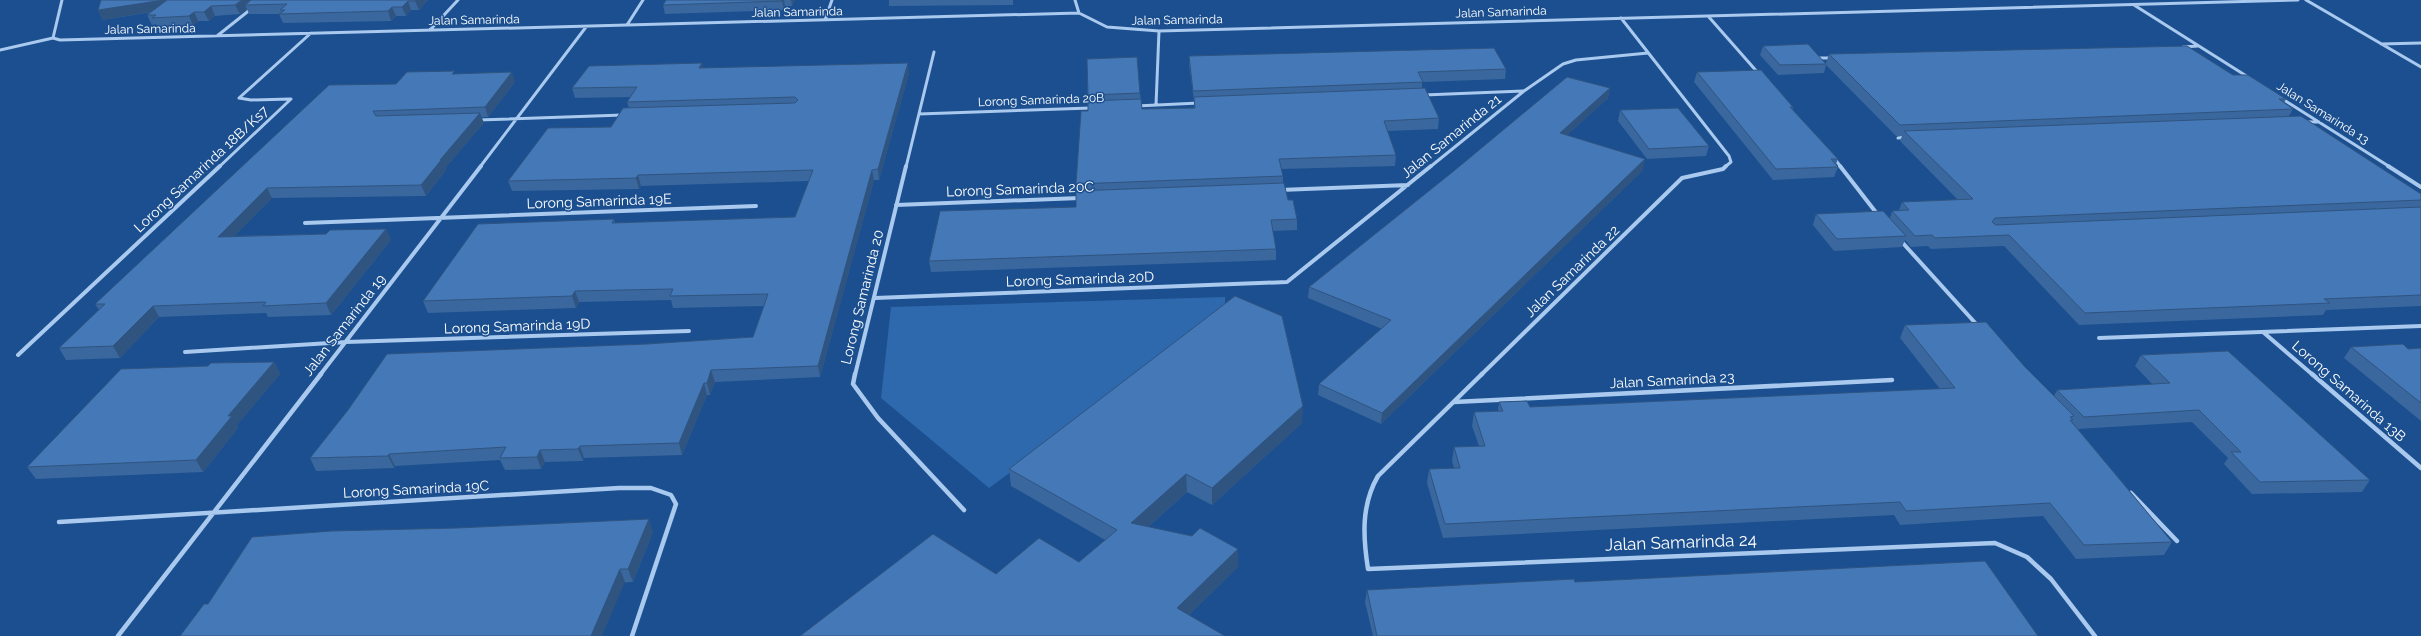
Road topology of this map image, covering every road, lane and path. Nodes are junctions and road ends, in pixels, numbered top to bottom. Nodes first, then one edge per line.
1 (62, 0) edge
2 (458, 0) edge
3 (643, 0) edge
4 (832, 0) edge
5 (1075, 0) edge
6 (2298, 0) edge
7 (2306, 0) edge
8 (257, 4) edge
9 (2134, 4) junction
10 (1079, 13) junction
11 (1708, 16) junction
12 (1620, 18) junction
13 (825, 20) junction
14 (627, 25) junction
15 (586, 26) junction
16 (430, 30) junction
17 (1159, 31) junction
18 (311, 33) junction
19 (217, 36) junction
20 (52, 38) junction
21 (2421, 43) edge
22 (2380, 44) junction
23 (2198, 46) junction
24 (2175, 47) edge
25 (0, 50) edge
26 (934, 52) dead end
27 (1648, 53) junction
28 (1820, 58) edge
29 (1835, 58) edge
30 (2421, 67) edge
31 (1762, 78) edge
32 (2252, 80) edge
33 (1524, 91) junction
34 (1422, 95) edge
35 (2278, 96) edge
36 (1203, 103) edge
37 (1156, 105) junction
38 (1132, 106) edge
39 (1093, 108) edge
40 (919, 114) junction
41 (629, 115) edge
42 (518, 118) junction
43 (472, 120) edge
44 (2303, 122) edge
45 (2319, 122) junction
46 (1914, 137) edge
47 (1898, 138) edge
48 (1829, 153) edge
49 (1408, 185) junction
50 (2421, 187) edge
51 (1274, 190) edge
52 (1085, 198) edge
53 (896, 205) junction
54 (756, 206) dead end
55 (442, 218) junction
56 (1883, 220) edge
57 (304, 223) dead end
58 (1898, 238) edge
59 (1287, 282) joint
60 (874, 298) junction
61 (2421, 326) edge
62 (689, 331) dead end
63 (1982, 331) edge
64 (2262, 332) junction
65 (2099, 338) dead end
66 (346, 342) junction
67 (185, 352) dead end
68 (18, 355) dead end
69 (1892, 380) dead end
70 (1454, 402) junction
71 (2421, 468) edge
72 (2127, 489) edge
73 (964, 510) dead end
74 (216, 512) junction
75 (59, 522) dead end
76 (2177, 541) dead end
77 (1368, 569) joint
78 (118, 636) edge
79 (632, 636) edge
80 (2095, 636) edge

1 - 20 street
2 - 16 street
3 - 14 street
4 - 13 street
5 - 10 street
6 - 9 street, Jalan Samarinda
7 - 22 street
8 - 19 street
9 - 11 street, Jalan Samarinda
9 - 23 street
10 - 13 street, Jalan Samarinda
10 - 17 street, Jalan Samarinda
11 - 12 street, Jalan Samarinda
11 - 31 street
12 - 17 street, Jalan Samarinda
12 - 27 street, Jalan Samarinda 22
13 - 14 street, Jalan Samarinda
14 - 15 street, Jalan Samarinda
15 - 16 street, Jalan Samarinda
15 - 42 street, Jalan Samarinda 19
16 - 18 street, Jalan Samarinda
17 - 37 street
18 - 19 street, Jalan Samarinda
18 - 68 street, Lorong Samarinda 18B/Ks7
19 - 20 street, Jalan Samarinda
20 - 25 street
21 - 22 street
22 - 30 street
23 - 24 street
23 - 32 street
26 - 40 street, Lorong Samarinda 20
27 - 33 street, Jalan Samarinda 21
27 - 70 street, Jalan Samarinda 22
28 - 29 street
33 - 34 street
33 - 49 street, Jalan Samarinda 21
35 - 45 street, Jalan Samarinda 13
36 - 37 street
37 - 38 street
39 - 40 street, Lorong Samarinda 20B
40 - 53 street, Lorong Samarinda 20
41 - 42 street
42 - 43 street
42 - 55 street, Jalan Samarinda 19
44 - 45 street
45 - 50 street, Jalan Samarinda 13
46 - 47 street
48 - 56 street
49 - 51 street
49 - 59 street, Jalan Samarinda 21
52 - 53 street, Lorong Samarinda 20C
53 - 60 street, Lorong Samarinda 20
54 - 55 street, Lorong Samarinda 19E
55 - 57 street, Lorong Samarinda 19E
55 - 66 street, Jalan Samarinda 19
58 - 63 street
59 - 60 street, Lorong Samarinda 20D
60 - 73 street, Lorong Samarinda 20
61 - 64 street
62 - 66 street, Lorong Samarinda 19D
64 - 65 street
64 - 71 street, Lorong Samarinda 13B
66 - 67 street, Lorong Samarinda 19D
66 - 74 street, Jalan Samarinda 19
69 - 70 street, Jalan Samarinda 23
70 - 77 street, Jalan Samarinda 22
72 - 76 street
74 - 75 street, Lorong Samarinda 19C
74 - 78 street, Jalan Samarinda 19
74 - 79 street, Lorong Samarinda 19C
77 - 80 street, Jalan Samarinda 24

